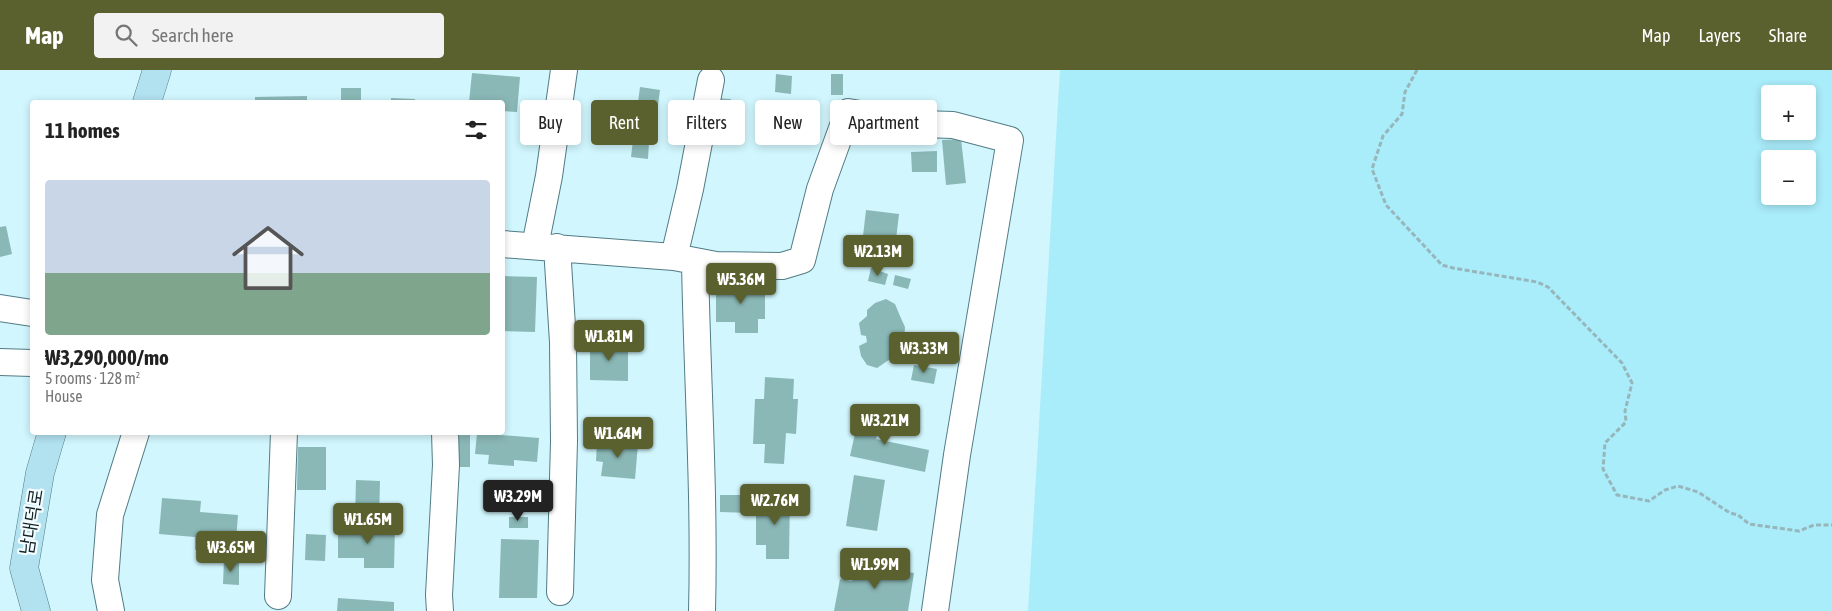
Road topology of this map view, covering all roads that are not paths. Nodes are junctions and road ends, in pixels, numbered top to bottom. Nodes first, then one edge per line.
1 (157, 70) edge
2 (564, 70) edge
3 (711, 80) dead end
4 (149, 100) edge
5 (505, 244) edge
6 (546, 246) junction
7 (685, 259) junction
8 (0, 308) edge
9 (30, 313) edge
10 (0, 362) edge
11 (30, 363) edge
12 (51, 435) edge
13 (135, 435) edge
14 (284, 435) edge
15 (445, 435) edge
16 (560, 592) dead end
17 (278, 596) dead end
18 (36, 611) edge
19 (111, 611) edge
20 (440, 611) edge
21 (702, 611) edge
22 (935, 611) edge

1 - 4 main road
2 - 6 street
3 - 7 street
5 - 6 street
6 - 7 street
6 - 16 street
7 - 21 street
7 - 22 street
8 - 9 street
10 - 11 street
12 - 18 main road, 남대덕로
13 - 19 street
14 - 17 street
15 - 20 street

